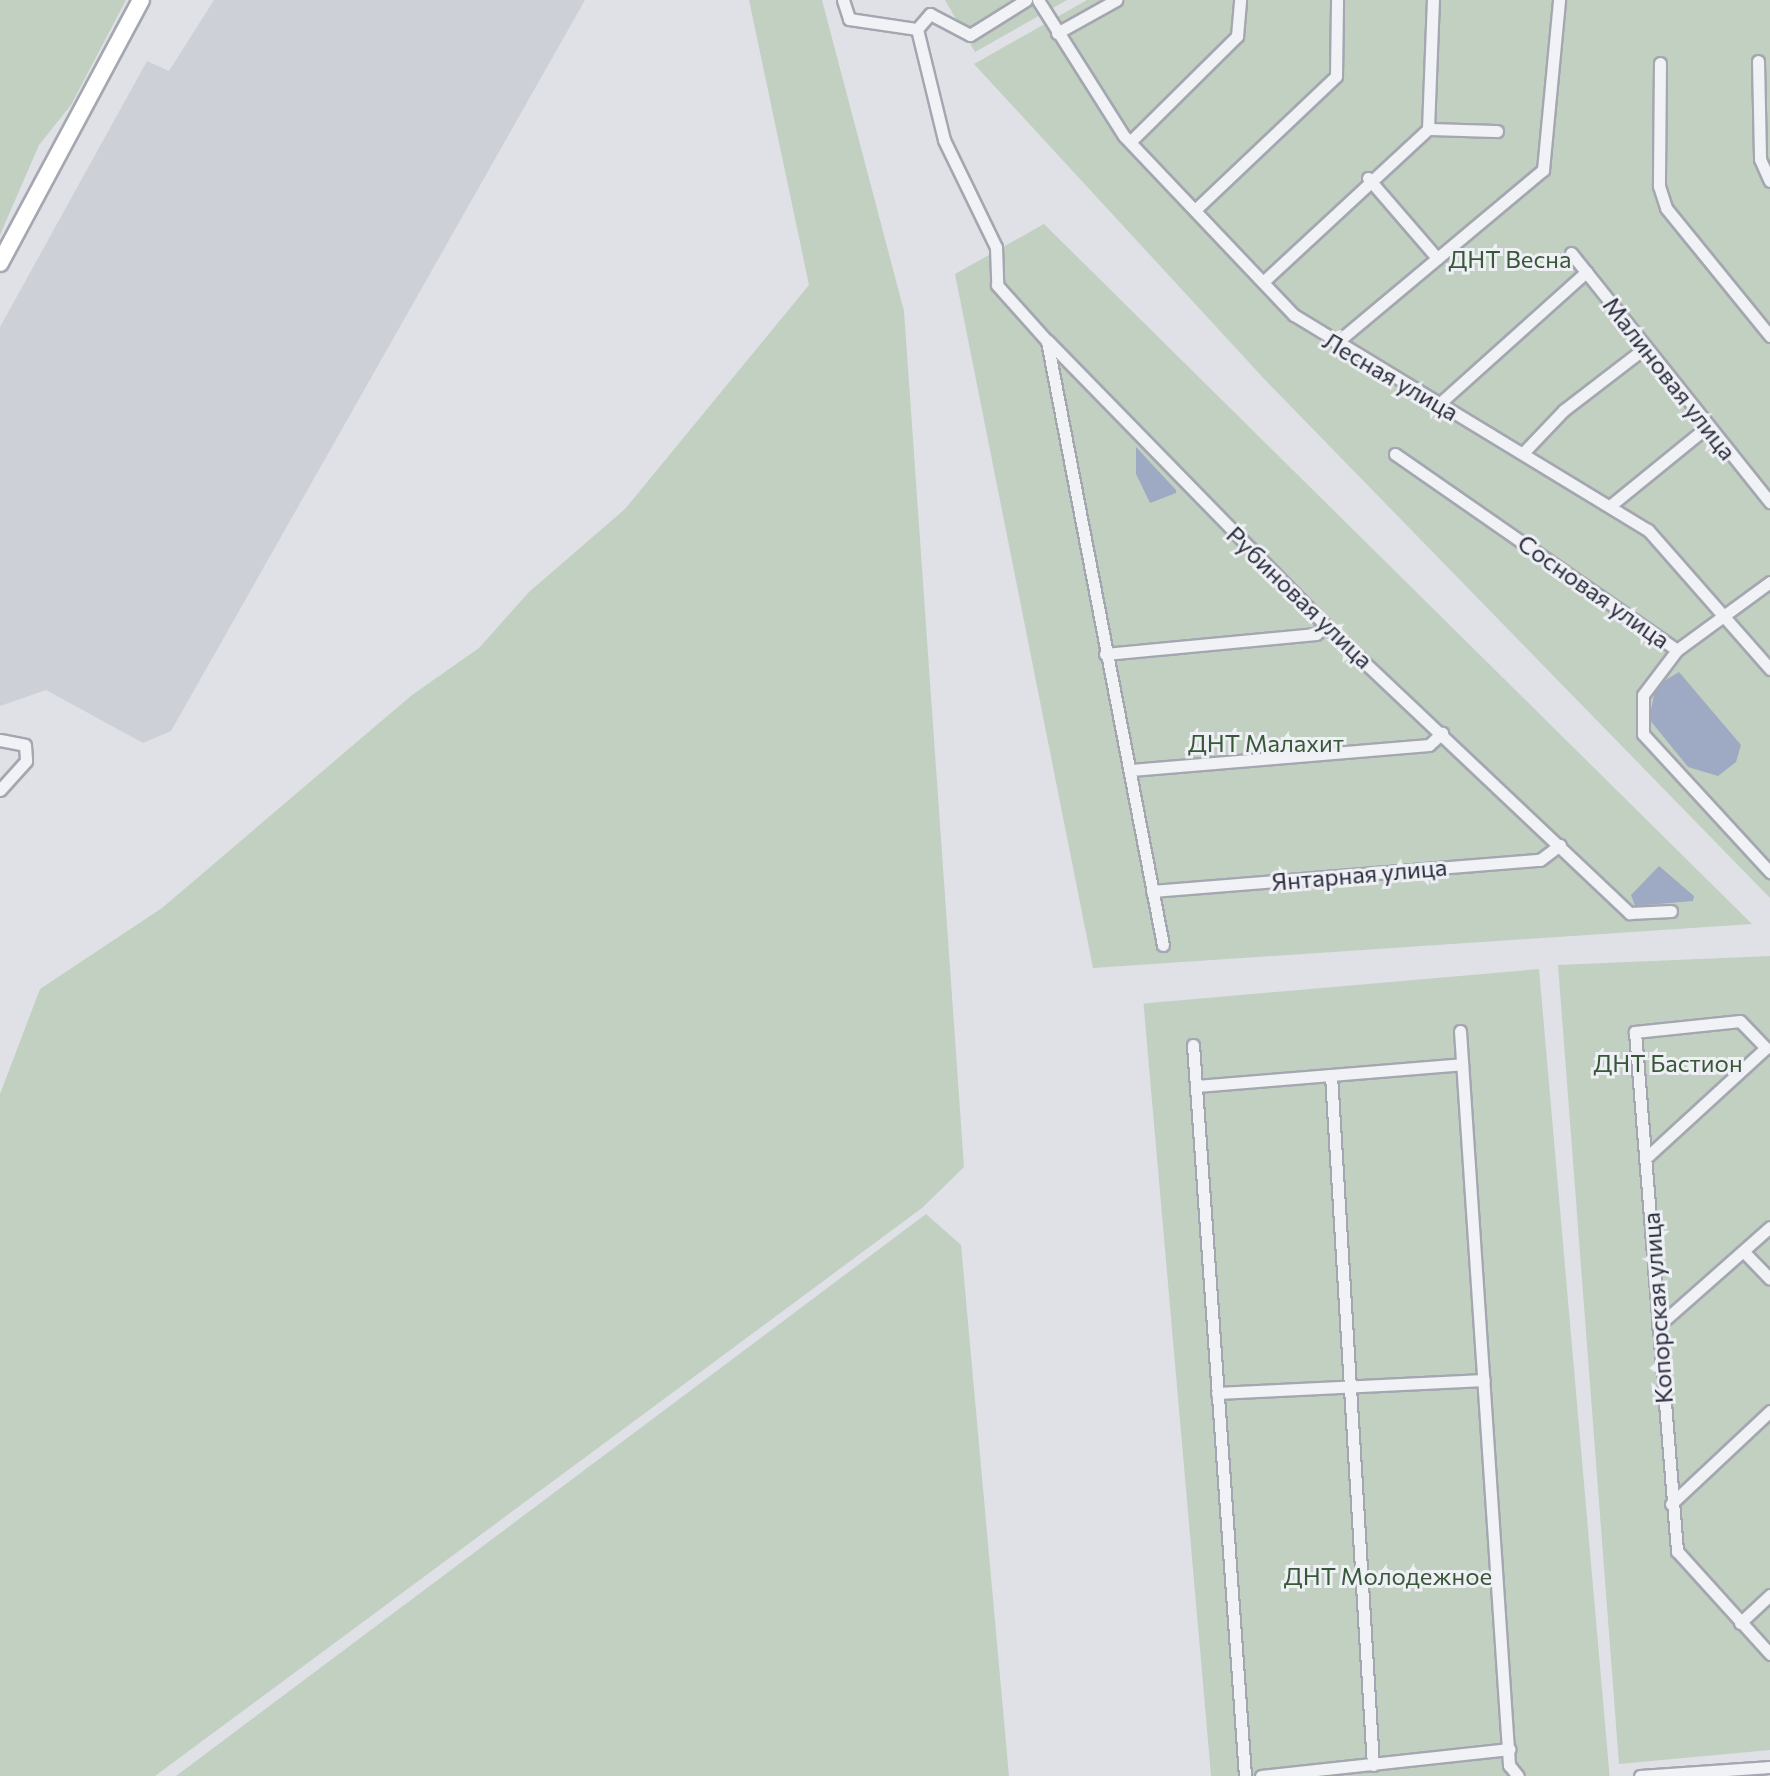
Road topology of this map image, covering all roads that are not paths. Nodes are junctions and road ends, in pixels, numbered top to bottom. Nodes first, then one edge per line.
1 (141, 0) edge
2 (843, 0) edge
3 (1026, 0) edge
4 (1038, 0) edge
5 (1116, 0) edge
6 (1240, 0) edge
7 (1337, 0) edge
8 (1433, 0) edge
9 (1559, 0) edge
10 (917, 29) junction
11 (1057, 33) junction
12 (1758, 61) dead end
13 (1660, 63) dead end
14 (1428, 129) junction
15 (1497, 131) dead end
16 (1132, 140) junction
17 (1368, 178) junction
18 (1770, 181) edge
19 (1196, 209) junction
20 (1571, 253) dead end
21 (1437, 258) junction
22 (0, 263) edge
23 (1586, 272) junction
24 (1264, 281) junction
25 (1770, 336) edge
26 (1047, 341) junction
27 (1336, 343) junction
28 (1646, 347) junction
29 (1439, 404) junction
30 (1707, 427) junction
31 (1523, 453) junction
32 (1395, 454) dead end
33 (1770, 502) edge
34 (1611, 505) junction
35 (1770, 582) edge
36 (1727, 616) junction
37 (1326, 626) junction
38 (1677, 650) junction
39 (1105, 654) junction
40 (1770, 669) edge
41 (1442, 733) junction
42 (0, 740) edge
43 (1131, 770) junction
44 (0, 790) edge
45 (1560, 845) junction
46 (1770, 872) edge
47 (1152, 891) junction
48 (1671, 911) dead end
49 (1163, 945) dead end
50 (1460, 1031) dead end
51 (1193, 1045) dead end
52 (1462, 1064) junction
53 (1331, 1075) junction
54 (1196, 1086) junction
55 (1648, 1156) junction
56 (1770, 1227) edge
57 (1744, 1252) junction
58 (1770, 1279) edge
59 (1658, 1326) junction
60 (1484, 1380) junction
61 (1347, 1387) junction
62 (1217, 1393) junction
63 (1770, 1411) edge
64 (1671, 1504) junction
65 (1770, 1595) edge
66 (1740, 1623) junction
67 (1770, 1654) edge
68 (1510, 1749) junction
69 (1373, 1765) junction
70 (1770, 1767) edge
71 (1245, 1776) edge
72 (1261, 1776) edge
73 (1518, 1776) edge
74 (1640, 1776) edge

1 - 22 main road
2 - 10 street
3 - 10 street
4 - 11 street, Лесная улица
5 - 11 street
6 - 16 street
7 - 19 street
8 - 14 street
9 - 21 street
10 - 26 street, Рубиновая улица
11 - 16 street, Лесная улица
12 - 18 street
13 - 25 street
14 - 15 street
14 - 17 street
16 - 19 street, Лесная улица
17 - 21 street
17 - 24 street
19 - 24 street, Лесная улица
20 - 23 street, Малиновая улица
21 - 27 street
23 - 28 street, Малиновая улица
23 - 29 street
24 - 27 street, Лесная улица
26 - 37 street, Рубиновая улица
26 - 39 street
27 - 29 street, Лесная улица
28 - 30 street, Малиновая улица
28 - 31 street
29 - 31 street, Лесная улица
30 - 33 street, Малиновая улица
30 - 34 street
31 - 34 street, Лесная улица
32 - 38 street, Сосновая улица
34 - 36 street, Лесная улица
35 - 36 street
36 - 38 street
36 - 40 street, Лесная улица
37 - 39 street
37 - 41 street, Рубиновая улица
38 - 46 street, Сосновая улица
39 - 43 street
41 - 43 street
41 - 45 street, Рубиновая улица
42 - 44 street
43 - 47 street
45 - 47 street, Янтарная улица
45 - 48 street, Рубиновая улица
47 - 49 street
50 - 52 street
51 - 54 street
52 - 53 street
52 - 60 street
53 - 54 street
53 - 61 street
54 - 62 street
55 - 55 street, Копорская улица
55 - 59 street, Копорская улица
56 - 57 street
57 - 58 street
57 - 59 street
59 - 64 street, Копорская улица
60 - 61 street
60 - 68 street
61 - 62 street
61 - 69 street
62 - 71 street
63 - 64 street
64 - 66 street, Копорская улица
65 - 66 street
66 - 67 street, Копорская улица
68 - 69 street
68 - 73 street
69 - 72 street
70 - 74 street

